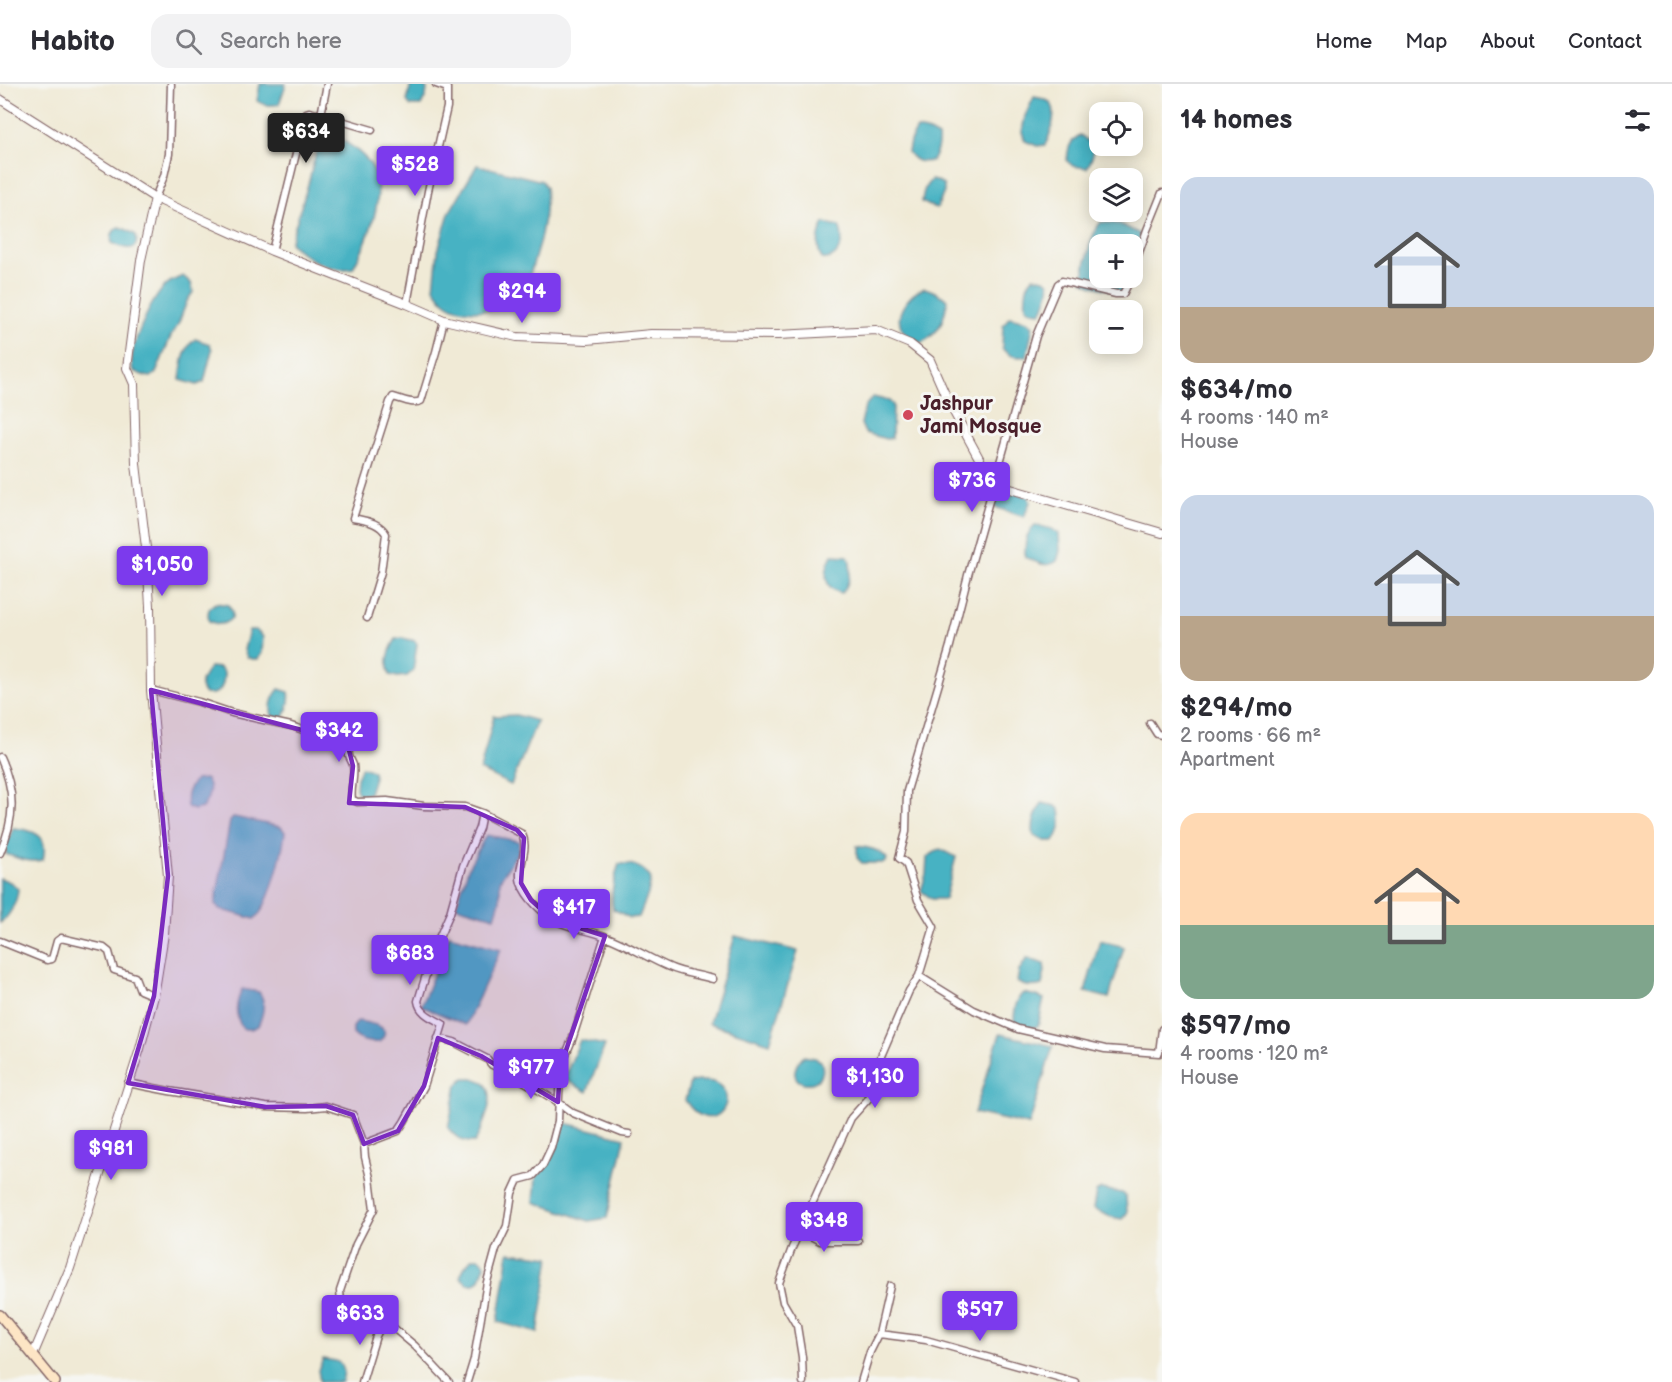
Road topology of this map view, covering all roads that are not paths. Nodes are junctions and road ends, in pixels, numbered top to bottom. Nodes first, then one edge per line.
1 (171, 84) edge
2 (327, 84) edge
3 (436, 84) edge
4 (0, 99) edge
5 (321, 115) junction
6 (372, 130) dead end
7 (1161, 193) edge
8 (156, 198) junction
9 (1143, 241) edge
10 (272, 251) junction
11 (1089, 287) edge
12 (1093, 288) edge
13 (1126, 288) edge
14 (407, 304) junction
15 (444, 320) junction
16 (993, 484) junction
17 (1162, 533) edge
18 (367, 618) dead end
19 (151, 690) junction
20 (1150, 723) dead end
21 (1162, 735) edge
22 (0, 757) edge
23 (482, 813) junction
24 (0, 854) edge
25 (605, 936) junction
26 (0, 941) edge
27 (919, 976) junction
28 (713, 979) dead end
29 (154, 996) junction
30 (1162, 1029) edge
31 (438, 1038) junction
32 (128, 1083) junction
33 (558, 1102) junction
34 (629, 1134) dead end
35 (364, 1144) junction
36 (800, 1230) junction
37 (858, 1241) dead end
38 (890, 1286) dead end
39 (0, 1315) edge
40 (384, 1320) junction
41 (879, 1334) junction
42 (33, 1355) junction
43 (55, 1382) edge
44 (362, 1382) edge
45 (449, 1382) edge
46 (466, 1382) edge
47 (802, 1382) edge
48 (861, 1382) edge
49 (1075, 1382) edge

1 - 8 street
2 - 5 street
3 - 14 street
4 - 8 street
5 - 6 street
5 - 10 street
7 - 9 street
8 - 10 street
8 - 19 street
10 - 14 street
11 - 16 street
12 - 13 street
14 - 15 street
15 - 16 street
15 - 18 street
16 - 17 street
16 - 27 street
19 - 23 street
19 - 29 street
20 - 21 street
22 - 24 street
23 - 25 street
23 - 31 street
25 - 28 street
25 - 33 street
26 - 29 street
27 - 30 street
27 - 36 street
29 - 32 street
31 - 33 street
31 - 35 street
32 - 35 street
32 - 42 street
33 - 34 street
33 - 46 street
35 - 40 street
36 - 37 street
36 - 47 street
38 - 41 street
39 - 42 main road
40 - 44 street
40 - 45 street
41 - 48 street
41 - 49 street
42 - 43 main road

